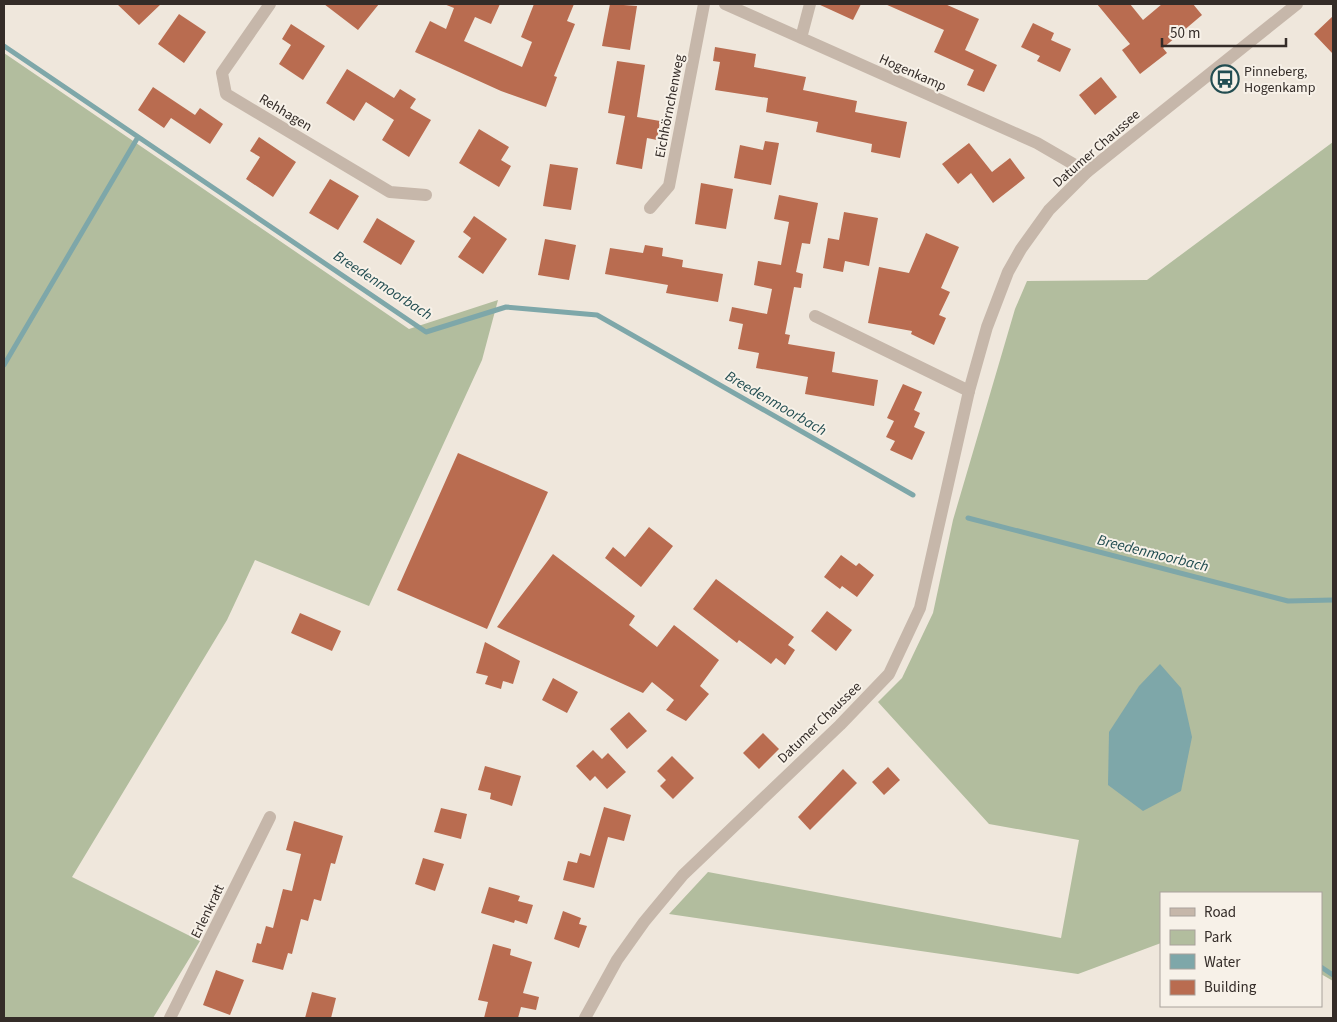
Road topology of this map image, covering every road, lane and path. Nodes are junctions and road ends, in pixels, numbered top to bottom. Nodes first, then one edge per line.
1 (270, 4) edge
2 (704, 4) edge
3 (725, 4) edge
4 (810, 4) edge
5 (1297, 4) edge
6 (801, 38) junction
7 (1087, 172) junction
8 (426, 194) dead end
9 (650, 208) dead end
10 (815, 316) dead end
11 (969, 391) junction
12 (270, 817) dead end
13 (170, 1018) edge
14 (585, 1018) edge

1 - 8 street, Rehhagen
2 - 9 street, Eichhörnchenweg
3 - 6 street, Hogenkamp
4 - 6 street
5 - 7 street, Datumer Chaussee
6 - 7 street, Hogenkamp
7 - 11 street, Datumer Chaussee
10 - 11 street
11 - 14 street, Datumer Chaussee
12 - 13 street, Erlenkratt

